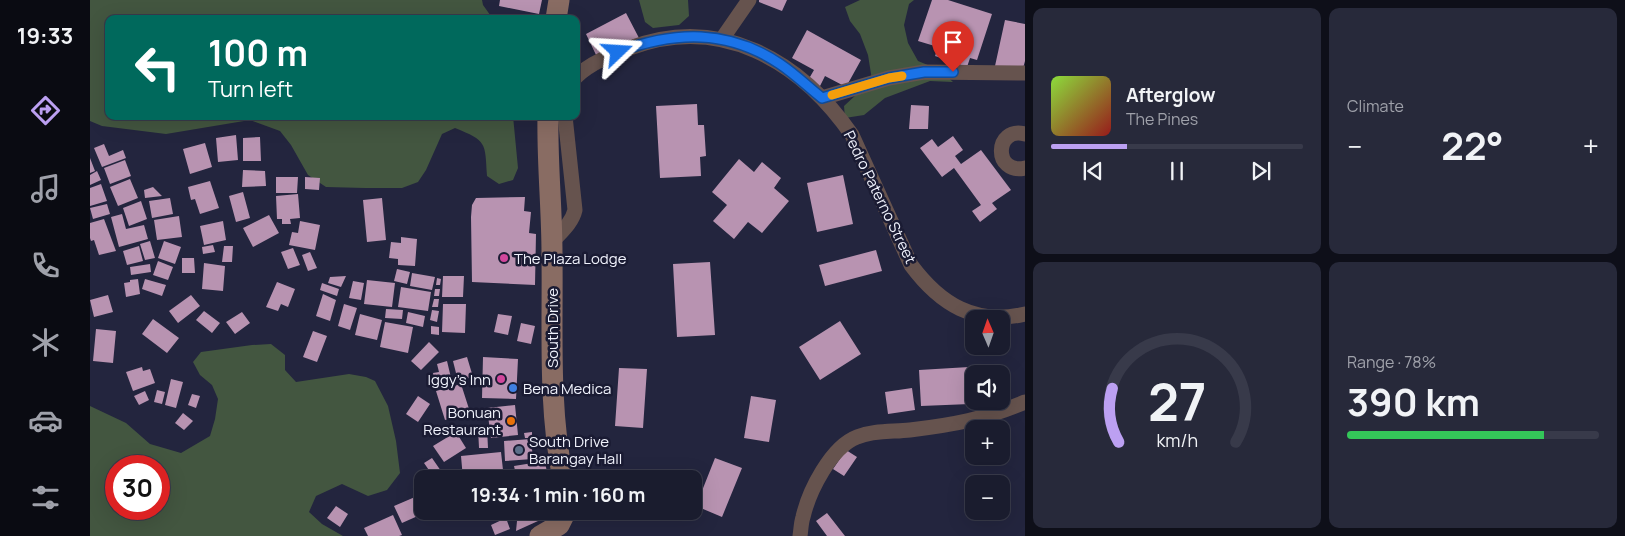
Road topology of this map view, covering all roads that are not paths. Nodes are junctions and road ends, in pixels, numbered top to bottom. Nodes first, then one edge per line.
1 (559, 0) edge
2 (749, 0) edge
3 (557, 15) edge
4 (722, 39) junction
5 (1025, 73) edge
6 (580, 74) edge
7 (822, 98) junction
8 (548, 120) edge
9 (565, 120) edge
10 (1025, 134) edge
11 (1025, 168) edge
12 (552, 242) junction
13 (1025, 314) edge
14 (1025, 402) edge
15 (561, 470) edge
16 (561, 520) edge
17 (540, 536) edge
18 (800, 536) edge

1 - 3 main road
2 - 4 street
4 - 6 street, Pedro Paterno Street
4 - 7 street, Pedro Paterno Street
5 - 7 street
7 - 13 street, Pedro Paterno Street
8 - 12 main road, South Drive
9 - 12 street
10 - 11 street
12 - 15 main road, South Drive
14 - 18 street
16 - 17 main road

